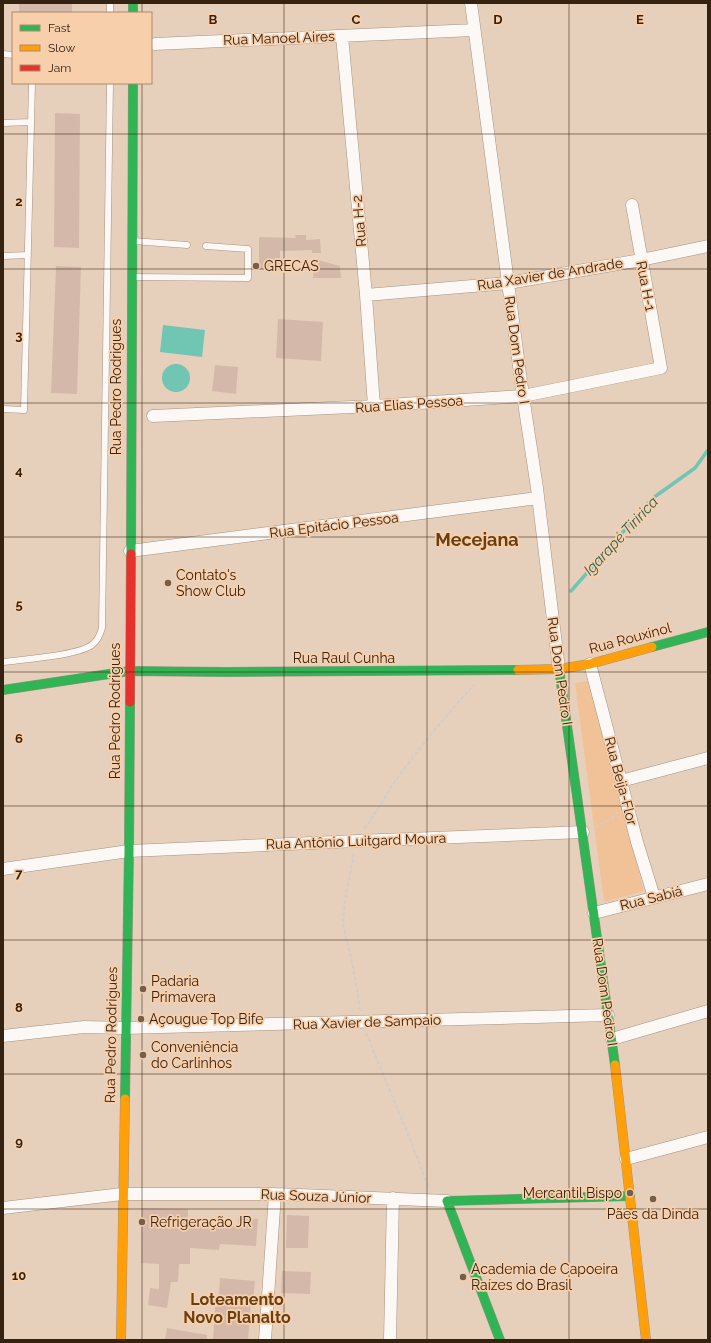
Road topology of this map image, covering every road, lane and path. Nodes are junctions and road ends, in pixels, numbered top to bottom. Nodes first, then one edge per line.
1 (471, 3) edge
2 (474, 30) junction
3 (342, 36) junction
4 (155, 44) dead end
5 (32, 84) edge
6 (110, 84) edge
7 (133, 84) edge
8 (31, 122) junction
9 (3, 123) edge
10 (632, 205) dead end
11 (131, 241) junction
12 (187, 245) dead end
13 (206, 246) dead end
14 (708, 246) edge
15 (28, 255) junction
16 (3, 256) edge
17 (641, 260) junction
18 (131, 277) junction
19 (508, 283) junction
20 (366, 295) junction
21 (661, 368) joint
22 (524, 396) junction
23 (374, 406) junction
24 (3, 409) edge
25 (153, 416) dead end
26 (538, 498) junction
27 (130, 551) junction
28 (708, 632) edge
29 (3, 662) edge
30 (590, 664) junction
31 (559, 670) junction
32 (129, 671) junction
33 (487, 671) junction
34 (3, 690) edge
35 (708, 758) edge
36 (621, 781) junction
37 (625, 795) junction
38 (583, 832) junction
39 (357, 840) junction
40 (129, 851) junction
41 (3, 869) edge
42 (708, 884) edge
43 (654, 897) junction
44 (594, 913) junction
45 (708, 1011) edge
46 (608, 1015) junction
47 (362, 1022) junction
48 (125, 1028) junction
49 (3, 1036) edge
50 (612, 1039) junction
51 (708, 1138) edge
52 (626, 1159) junction
53 (122, 1194) junction
54 (275, 1194) junction
55 (630, 1196) junction
56 (393, 1198) junction
57 (433, 1201) junction
58 (447, 1201) junction
59 (3, 1208) edge
60 (121, 1340) edge
61 (265, 1340) edge
62 (390, 1340) edge
63 (500, 1340) edge
64 (646, 1340) edge

1 - 2 street, Rua Dom Pedro I
2 - 3 street, Rua Manoel Aires
2 - 19 street, Rua Dom Pedro I
3 - 4 street, Rua Manoel Aires
3 - 20 street, Rua H-2
5 - 8 lane
6 - 29 lane
7 - 11 street, Rua Pedro Rodrigues
8 - 9 lane
8 - 15 lane
10 - 17 street, Rua H-1
11 - 12 lane
11 - 18 street, Rua Pedro Rodrigues
13 - 18 lane
14 - 17 street, Rua Xavier de Andrade
15 - 16 lane
15 - 24 lane
17 - 19 street, Rua Xavier de Andrade
17 - 21 street, Rua H-1
18 - 27 street, Rua Pedro Rodrigues
19 - 20 street, Rua Xavier de Andrade
19 - 22 street, Rua Dom Pedro I
20 - 23 street, Rua H-2
21 - 22 street, Rua Elias Pessoa
22 - 23 street, Rua Elias Pessoa
22 - 26 street, Rua Dom Pedro I
23 - 25 street, Rua Elias Pessoa
26 - 27 street, Rua Epitácio Pessoa
26 - 31 street, Rua Dom Pedro I
27 - 32 street, Rua Pedro Rodrigues
28 - 30 street, Rua Rouxinol
30 - 31 street, Rua Rouxinol
30 - 36 street, Rua Beija-Flor
31 - 33 street, Rua Raul Cunha
31 - 38 street, Rua Dom Pedro I
32 - 33 street, Rua Raul Cunha
32 - 34 street, Rua Raul Cunha
32 - 40 street, Rua Pedro Rodrigues
33 - 39 path
35 - 36 street
36 - 37 street, Rua Beija-Flor
37 - 38 path
37 - 43 street, Rua Beija-Flor
38 - 39 street, Rua Antônio Luitgard Moura
38 - 44 street, Rua Dom Pedro I
39 - 40 street, Rua Antônio Luitgard Moura
39 - 47 path
40 - 41 street, Rua Antônio Luitgard Moura
40 - 48 street, Rua Pedro Rodrigues
42 - 43 street, Rua Sabiá
43 - 44 street, Rua Sabiá
44 - 46 street, Rua Dom Pedro I
45 - 50 street
46 - 47 street, Rua Xavier de Sampaio
46 - 50 street, Rua Dom Pedro I
47 - 48 street, Rua Xavier de Sampaio
47 - 57 path
48 - 49 street, Rua Xavier de Sampaio
48 - 53 street, Rua Pedro Rodrigues
50 - 52 street, Rua Dom Pedro I
51 - 52 street
52 - 55 street, Rua Dom Pedro I
53 - 54 street, Rua Souza Júnior
53 - 59 street, Rua Souza Júnior
53 - 60 street, Rua Pedro Rodrigues
54 - 56 street, Rua Souza Júnior
54 - 61 street
55 - 58 street, Rua Souza Júnior
55 - 64 street, Rua Dom Pedro I
56 - 57 street, Rua Souza Júnior
56 - 62 street
57 - 58 street, Rua Souza Júnior
58 - 63 street

